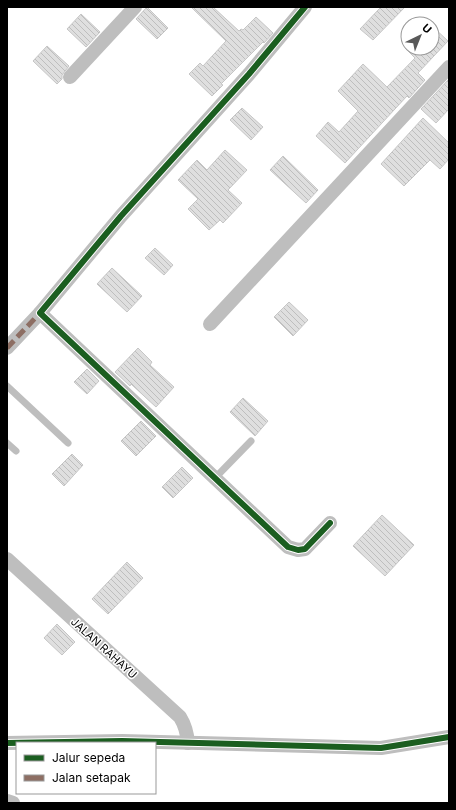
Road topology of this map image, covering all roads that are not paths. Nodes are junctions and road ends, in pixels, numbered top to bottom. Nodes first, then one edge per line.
1 (135, 7) edge
2 (305, 7) edge
3 (449, 67) edge
4 (70, 77) dead end
5 (40, 312) junction
6 (210, 324) dead end
7 (7, 348) edge
8 (7, 386) edge
9 (250, 441) dead end
10 (7, 443) edge
11 (68, 443) dead end
12 (16, 451) dead end
13 (215, 478) junction
14 (330, 524) dead end
15 (7, 559) edge
16 (449, 737) edge
17 (64, 742) edge
18 (155, 742) edge
19 (156, 742) edge
20 (188, 743) junction

1 - 4 street
2 - 5 street
3 - 6 street
5 - 7 street
5 - 13 street
8 - 11 lane
9 - 13 lane
10 - 12 lane
13 - 14 street
15 - 20 street, JALAN RAHAYU
16 - 20 street
17 - 18 street
19 - 20 street

